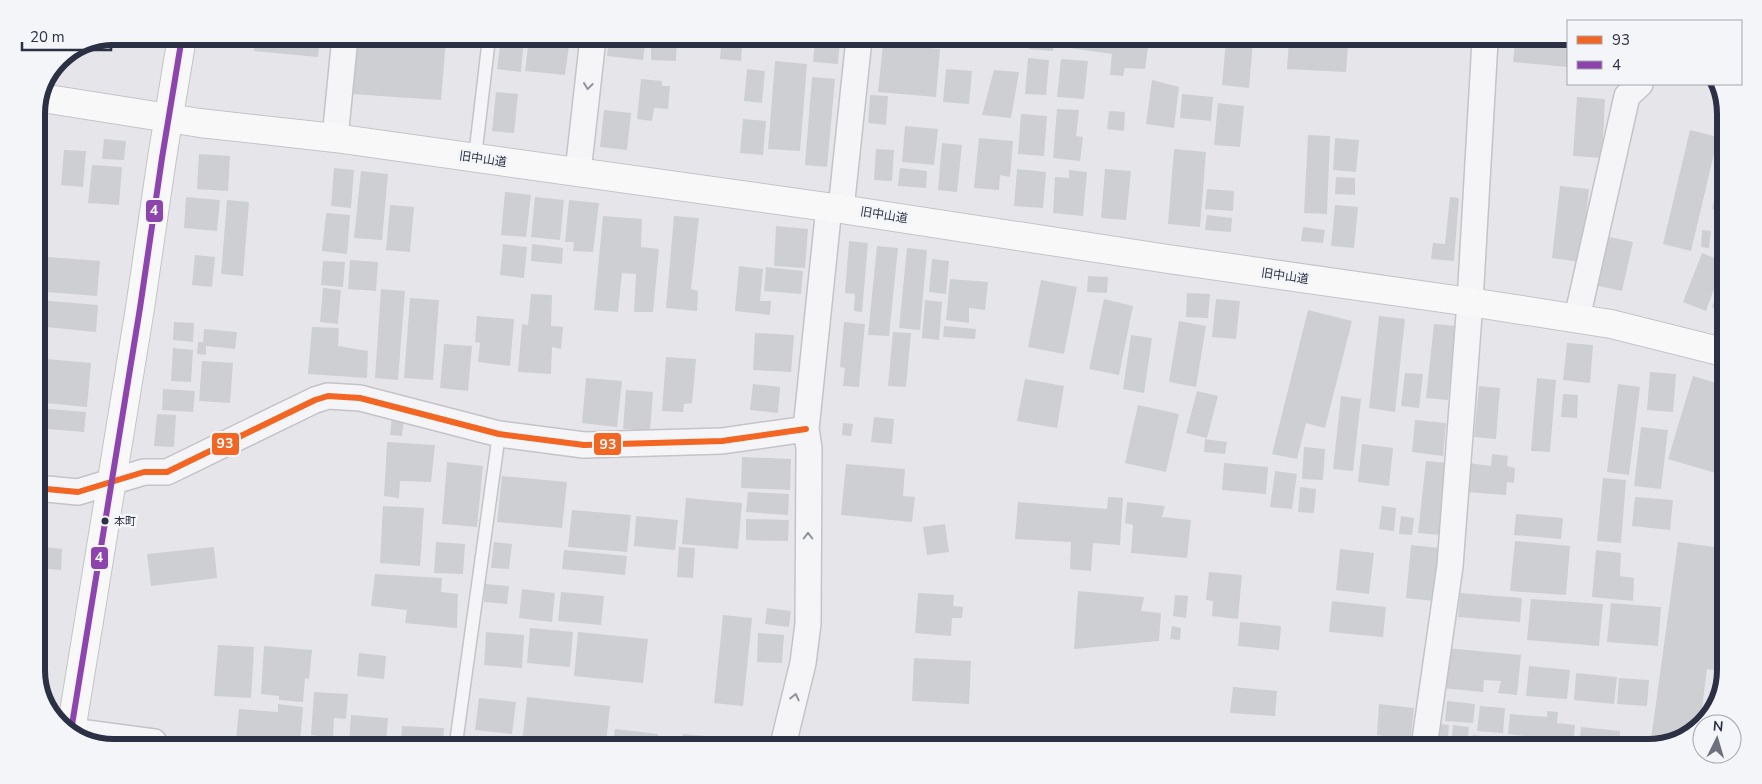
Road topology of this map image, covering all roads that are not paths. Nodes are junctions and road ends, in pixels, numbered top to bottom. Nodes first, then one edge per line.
1 (181, 45) edge
2 (344, 45) edge
3 (487, 45) edge
4 (592, 45) edge
5 (858, 45) edge
6 (1485, 45) edge
7 (1639, 85) edge
8 (47, 99) edge
9 (170, 118) junction
10 (335, 138) junction
11 (475, 157) junction
12 (578, 172) junction
13 (835, 208) junction
14 (1470, 302) junction
15 (1577, 318) junction
16 (1717, 350) edge
17 (806, 429) junction
18 (499, 434) junction
19 (110, 483) junction
20 (45, 489) edge
21 (72, 724) edge
22 (86, 733) edge
23 (131, 739) edge
24 (457, 739) edge
25 (784, 739) edge
26 (1425, 739) edge

1 - 9 main road
2 - 10 street
3 - 11 lane
4 -> 12 street
5 - 13 street
6 - 14 street
7 - 15 street
8 - 9 main road, 旧中山道
9 - 10 main road, 旧中山道
9 - 19 main road
10 - 11 main road, 旧中山道
11 - 12 main road, 旧中山道
12 - 13 main road, 旧中山道
13 - 14 main road, 旧中山道
13 - 17 street
14 - 15 main road, 旧中山道
14 - 26 street
15 - 16 main road, 旧中山道
17 - 18 street
25 -> 17 street
18 - 19 street
18 - 24 lane
19 - 20 street
19 - 21 main road
22 - 23 street

